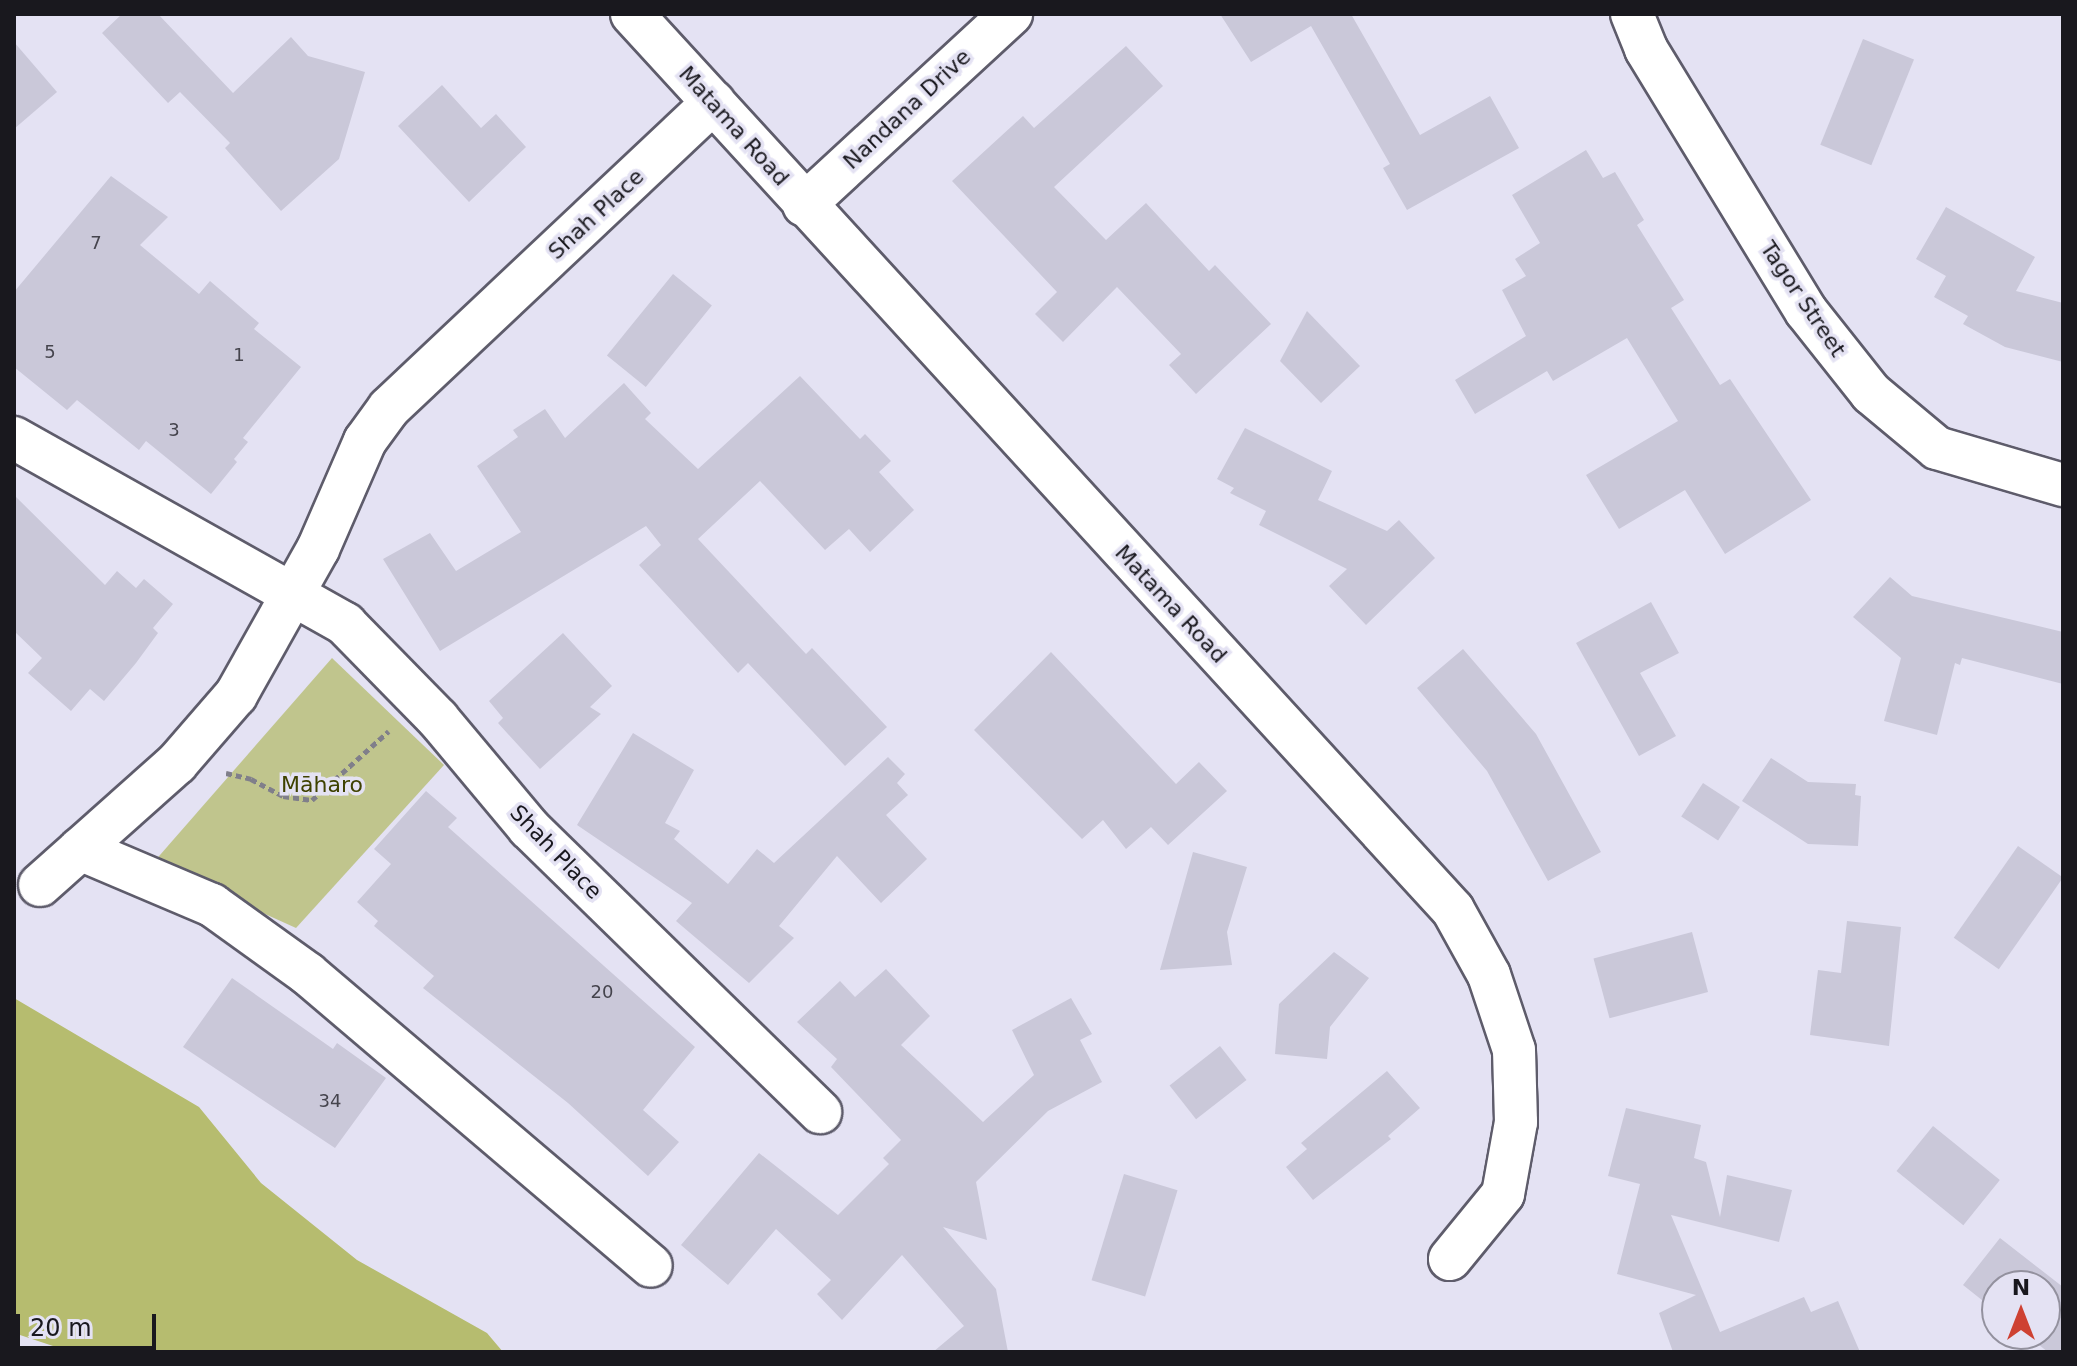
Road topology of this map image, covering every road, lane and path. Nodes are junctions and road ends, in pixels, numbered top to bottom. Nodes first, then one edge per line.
1 (632, 14) edge
2 (1011, 14) edge
3 (1632, 14) edge
4 (714, 102) junction
5 (804, 205) junction
6 (14, 438) edge
7 (2063, 485) edge
8 (291, 597) junction
9 (399, 721) dead end
10 (210, 770) dead end
11 (80, 849) junction
12 (40, 885) dead end
13 (820, 1112) dead end
14 (1450, 1259) dead end
15 (651, 1266) dead end

1 - 4 street, Matama Road
2 - 5 street, Nandana Drive
3 - 7 street, Tagor Street
4 - 5 street, Matama Road
4 - 8 street, Shah Place
5 - 14 street, Matama Road
6 - 8 street, Shah Place
8 - 11 street, Shah Place
8 - 13 street, Shah Place
9 - 10 path
11 - 12 street, Shah Place
11 - 15 street

